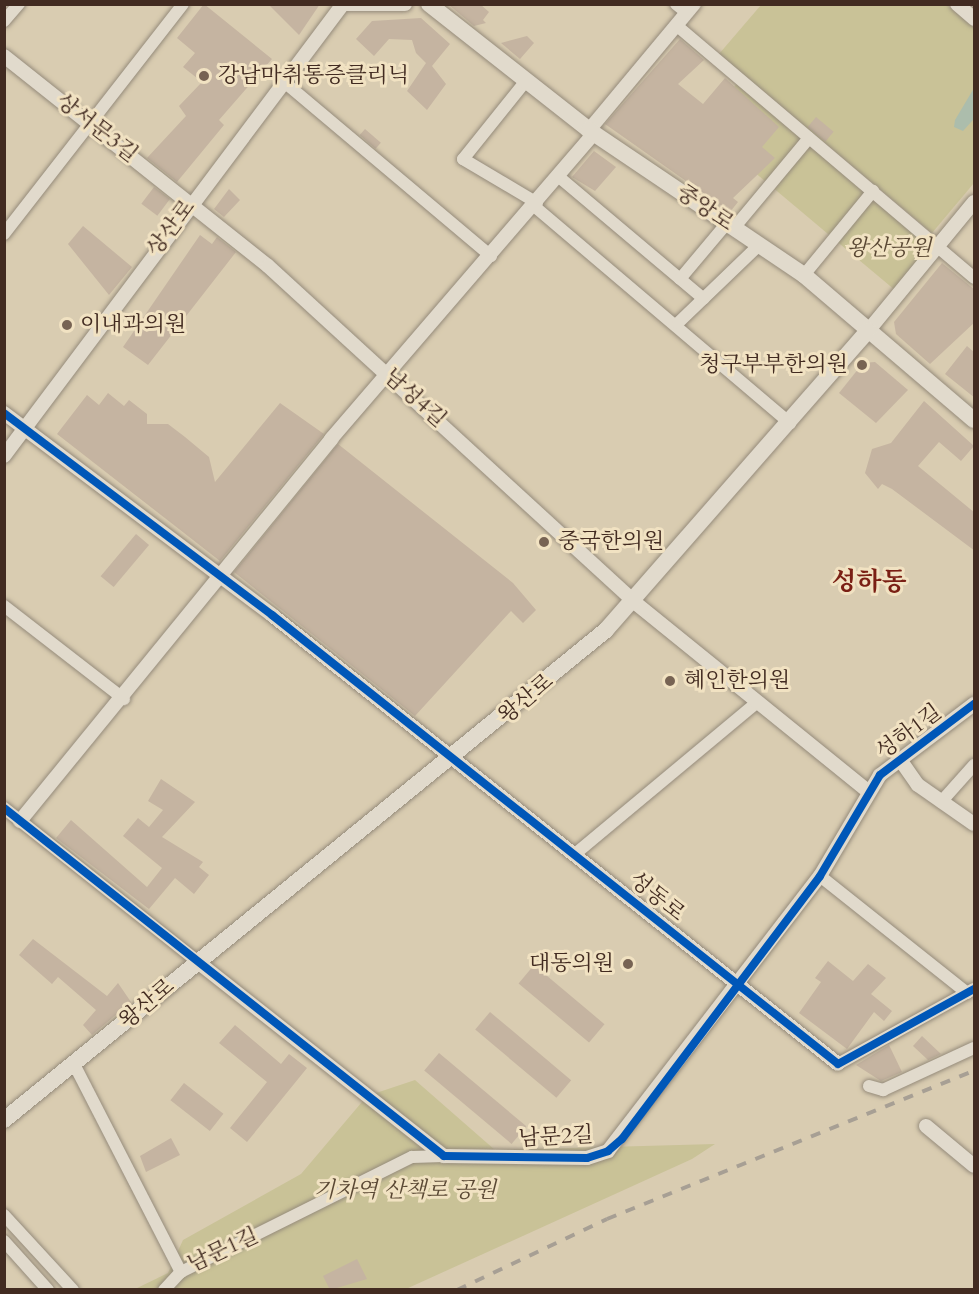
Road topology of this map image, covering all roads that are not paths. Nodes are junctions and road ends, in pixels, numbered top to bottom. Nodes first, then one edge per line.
1 (19, 4) edge
2 (183, 4) edge
3 (405, 4) edge
4 (429, 4) edge
5 (957, 4) edge
6 (341, 5) edge
7 (686, 7) edge
8 (975, 19) edge
9 (4, 21) edge
10 (676, 25) junction
11 (4, 56) edge
12 (283, 81) junction
13 (525, 81) junction
14 (90, 123) junction
15 (592, 131) junction
16 (809, 138) junction
17 (559, 177) junction
18 (873, 191) junction
19 (190, 201) junction
20 (975, 202) edge
21 (535, 204) junction
22 (731, 225) junction
23 (5, 233) edge
24 (759, 245) junction
25 (938, 247) junction
26 (491, 256) junction
27 (804, 275) junction
28 (975, 278) edge
29 (680, 279) junction
30 (704, 299) junction
31 (678, 323) junction
32 (868, 332) junction
33 (387, 373) junction
34 (4, 413) edge
35 (975, 420) edge
36 (790, 423) junction
37 (25, 429) junction
38 (4, 456) edge
39 (222, 577) junction
40 (633, 601) junction
41 (4, 606) edge
42 (124, 699) junction
43 (756, 703) junction
44 (975, 704) edge
45 (454, 759) junction
46 (901, 761) junction
47 (975, 765) edge
48 (868, 791) junction
49 (941, 802) junction
50 (4, 808) edge
51 (20, 821) junction
52 (975, 824) edge
53 (574, 854) junction
54 (820, 876) junction
55 (198, 962) junction
56 (736, 983) junction
57 (971, 991) edge
58 (975, 1048) edge
59 (74, 1064) junction
60 (838, 1064) joint
61 (869, 1086) dead end
62 (4, 1120) edge
63 (926, 1125) dead end
64 (418, 1135) junction
65 (444, 1156) junction
66 (412, 1157) junction
67 (975, 1166) edge
68 (4, 1215) edge
69 (4, 1241) edge
70 (181, 1272) junction
71 (48, 1290) edge
72 (73, 1290) edge
73 (164, 1290) edge

1 - 9 street
2 - 14 street
3 - 6 street
4 - 13 main road, 중앙로
5 - 8 street
6 - 12 street, 상산로
7 - 10 street
10 - 15 street
10 - 16 street
11 - 14 street, 상서문3길
12 - 19 street, 상산로
12 - 26 street
13 - 15 main road, 중앙로
13 - 21 street
14 - 19 street, 상서문3길
14 - 23 street
15 - 17 street
15 - 22 main road, 중앙로
16 - 18 street
16 - 22 street
17 - 21 street
17 - 29 street
18 - 25 street
18 - 27 street
19 - 33 street, 남성4길
19 - 37 street, 상산로
20 - 25 street, 왕산로
21 - 26 street
21 - 31 street
22 - 24 main road, 중앙로
22 - 29 street
24 - 27 main road, 중앙로
24 - 30 street
25 - 28 street
25 - 32 street, 왕산로
26 - 33 street
27 - 32 main road, 중앙로
29 - 30 street
30 - 31 street
31 - 36 street
32 - 35 main road, 중앙로
32 - 36 main road, 왕산로
33 - 39 street
33 - 40 street, 남성4길
34 - 37 street, 성동로
36 - 40 main road, 왕산로
37 - 38 street, 상산로
37 - 39 street, 성동로
39 - 42 street
39 - 45 street, 성동로
40 - 43 street, 성하1길
40 - 45 main road, 왕산로
41 - 42 street
42 - 51 street
43 - 48 street, 성하1길
43 - 53 street
44 - 46 street, 성하1길
45 - 53 street, 성동로
45 - 55 main road, 왕산로
46 - 48 street, 성하1길
46 - 49 street
47 - 49 street
48 - 54 street, 남문2길
49 - 52 street
50 - 51 street
51 - 55 street
53 - 56 street, 성동로
54 - 56 street, 남문2길
54 - 57 street
55 - 59 main road, 왕산로
55 - 64 street
56 - 60 street, 성동로
56 - 65 street, 남문2길
57 - 60 street
58 - 61 street
59 - 62 main road, 왕산로
59 - 70 street, 남문1길
63 - 67 street
64 - 65 street
64 - 66 street
65 - 66 street, 남문1길
66 - 70 street, 남문1길
68 - 72 street
69 - 71 street
70 - 73 street

